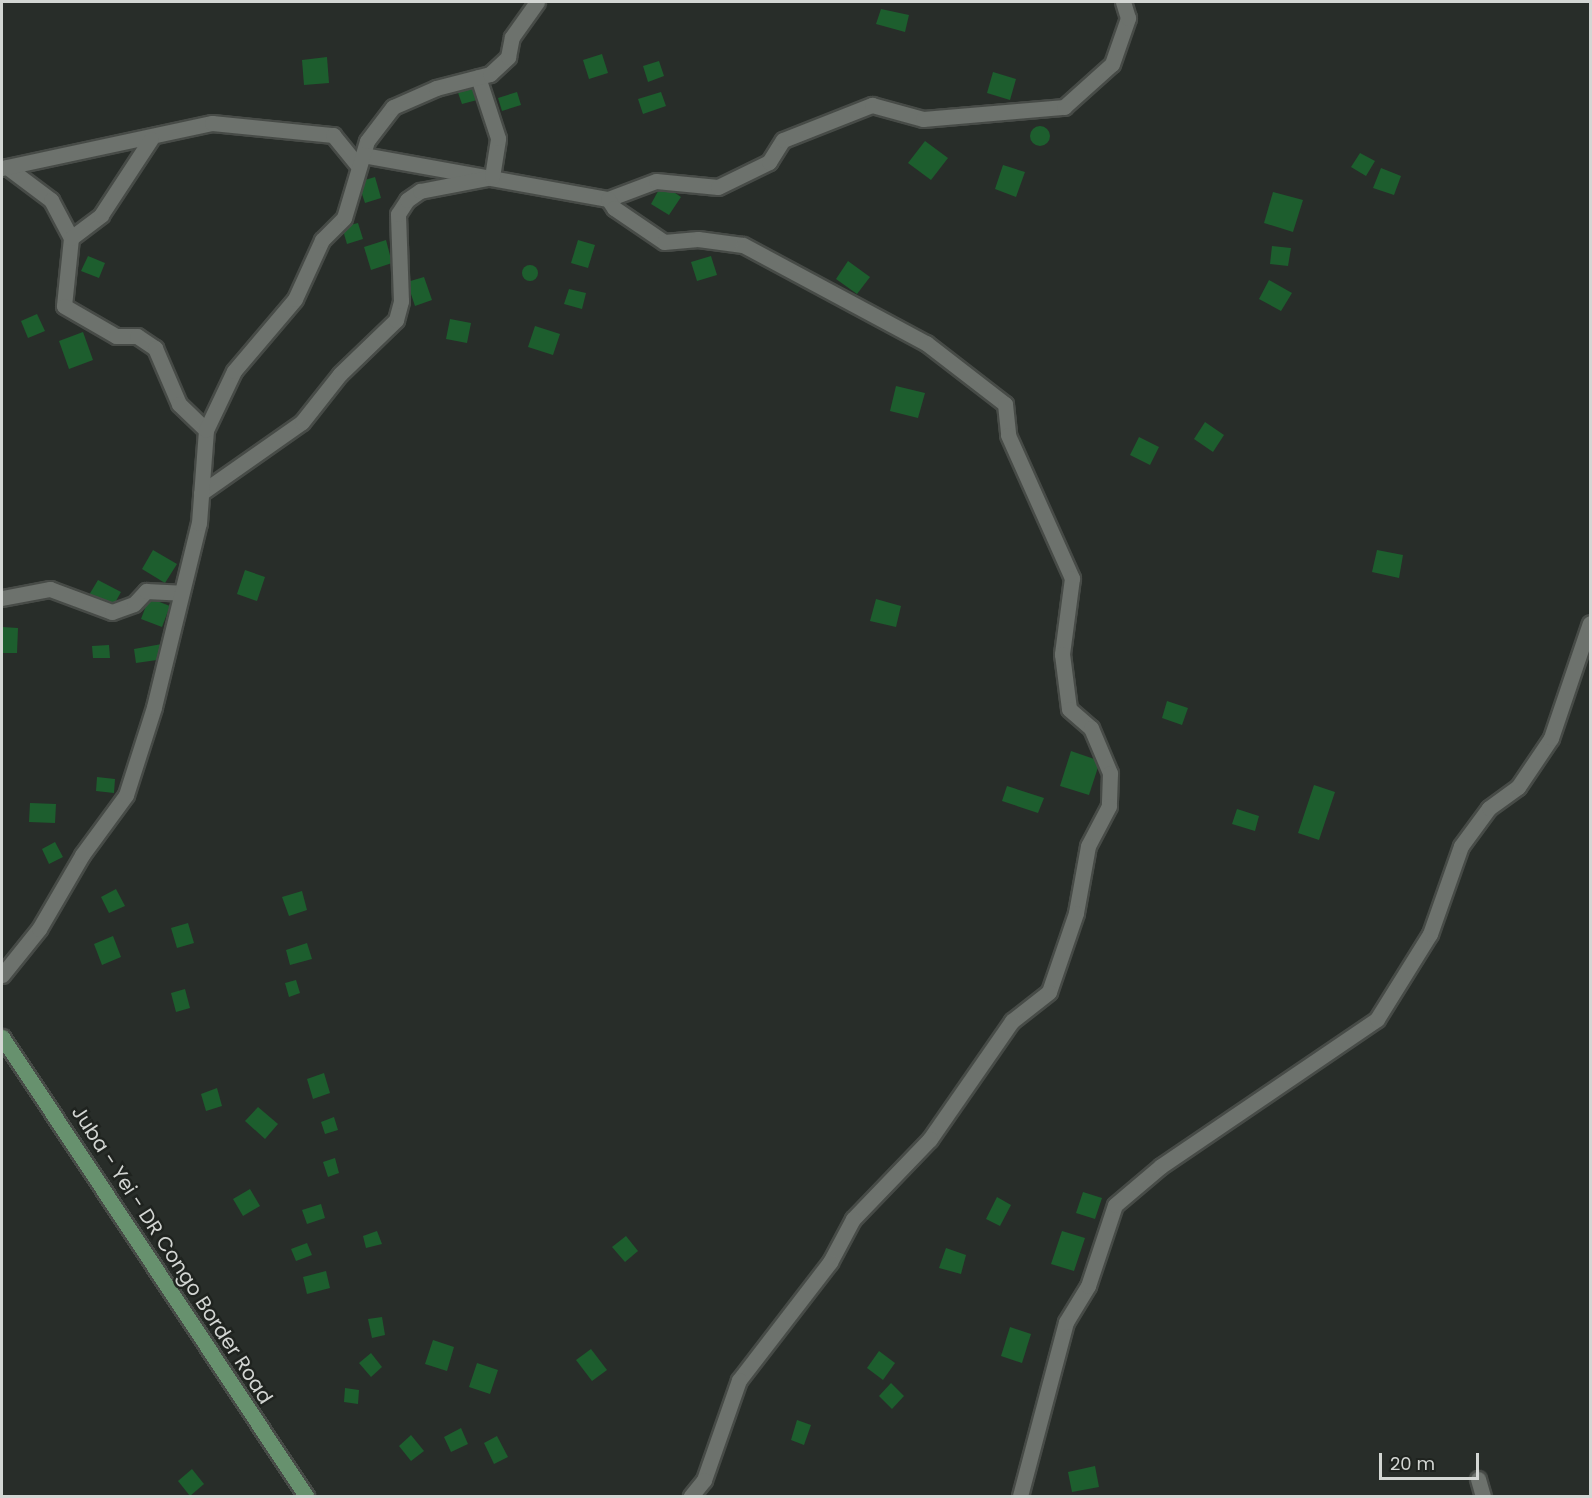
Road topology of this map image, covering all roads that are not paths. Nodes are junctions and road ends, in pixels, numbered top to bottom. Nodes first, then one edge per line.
1 (537, 2) edge
2 (1123, 2) edge
3 (478, 77) junction
4 (151, 139) junction
5 (361, 161) junction
6 (4, 168) edge
7 (492, 177) junction
8 (608, 198) junction
9 (71, 238) junction
10 (206, 430) junction
11 (201, 493) junction
12 (181, 593) junction
13 (2, 598) edge
14 (1590, 623) edge
15 (2, 975) edge
16 (2, 1037) edge
17 (1478, 1479) dead end
18 (306, 1497) edge
19 (691, 1497) edge
20 (1020, 1497) edge
21 (1484, 1497) edge

1 - 3 street
2 - 8 street
3 - 5 street
3 - 7 street
4 - 5 street
4 - 6 street
4 - 9 street
5 - 7 street
5 - 10 street
6 - 9 street
7 - 8 street
7 - 11 street
8 - 19 street
9 - 10 street
10 - 11 street
11 - 12 street
12 - 13 street
12 - 15 street
14 - 20 street
16 - 18 main road, Juba - Yei - DR Congo Border Road
17 - 21 street

